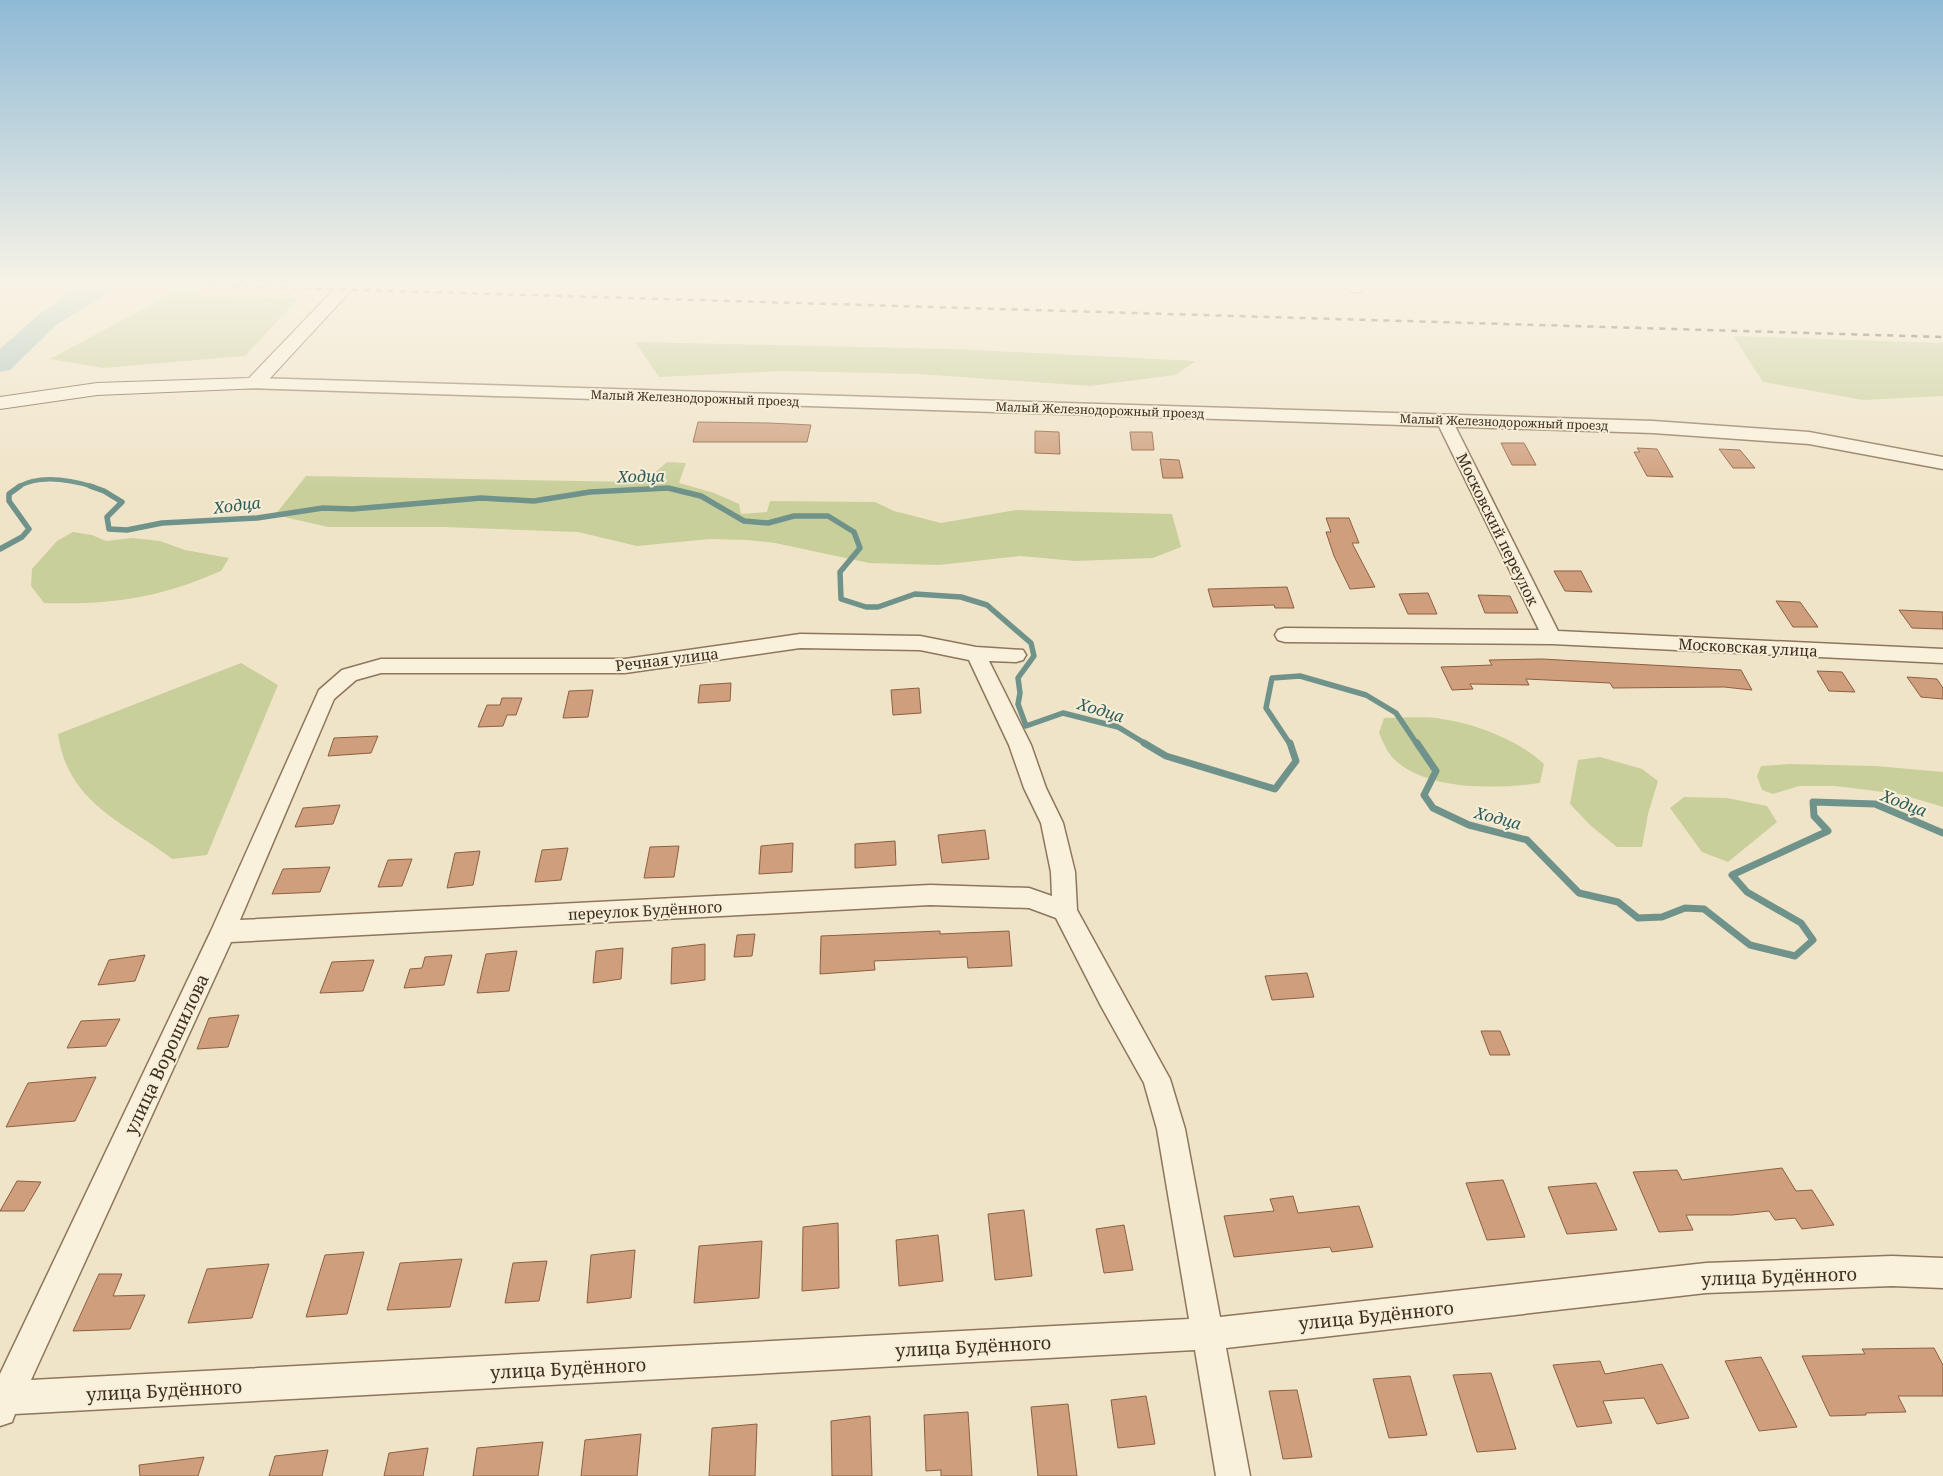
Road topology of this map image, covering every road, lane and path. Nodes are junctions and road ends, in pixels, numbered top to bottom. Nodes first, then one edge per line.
1 (285, 352) edge
2 (254, 384) junction
3 (0, 403) edge
4 (1444, 420) junction
5 (1943, 463) edge
6 (1285, 635) dead end
7 (1552, 638) junction
8 (976, 654) junction
9 (1016, 655) dead end
10 (1943, 656) edge
11 (326, 695) joint
12 (1065, 912) junction
13 (223, 932) junction
14 (1943, 1273) edge
15 (1207, 1334) junction
16 (2, 1402) edge
17 (1233, 1476) edge

1 - 2 main road
2 - 3 main road
2 - 4 street, Малый Железнодорожный проезд
4 - 5 street, Малый Железнодорожный проезд
4 - 7 street, Московский переулок
6 - 7 street, Московская улица
7 - 10 street, Московская улица
8 - 9 street, Речная улица
8 - 11 street, Речная улица
8 - 12 street
11 - 13 street, улица Ворошилова
12 - 13 street, переулок Будённого
12 - 15 street
13 - 16 street, улица Ворошилова
14 - 15 street, улица Будённого
15 - 16 street, улица Будённого
15 - 17 street

